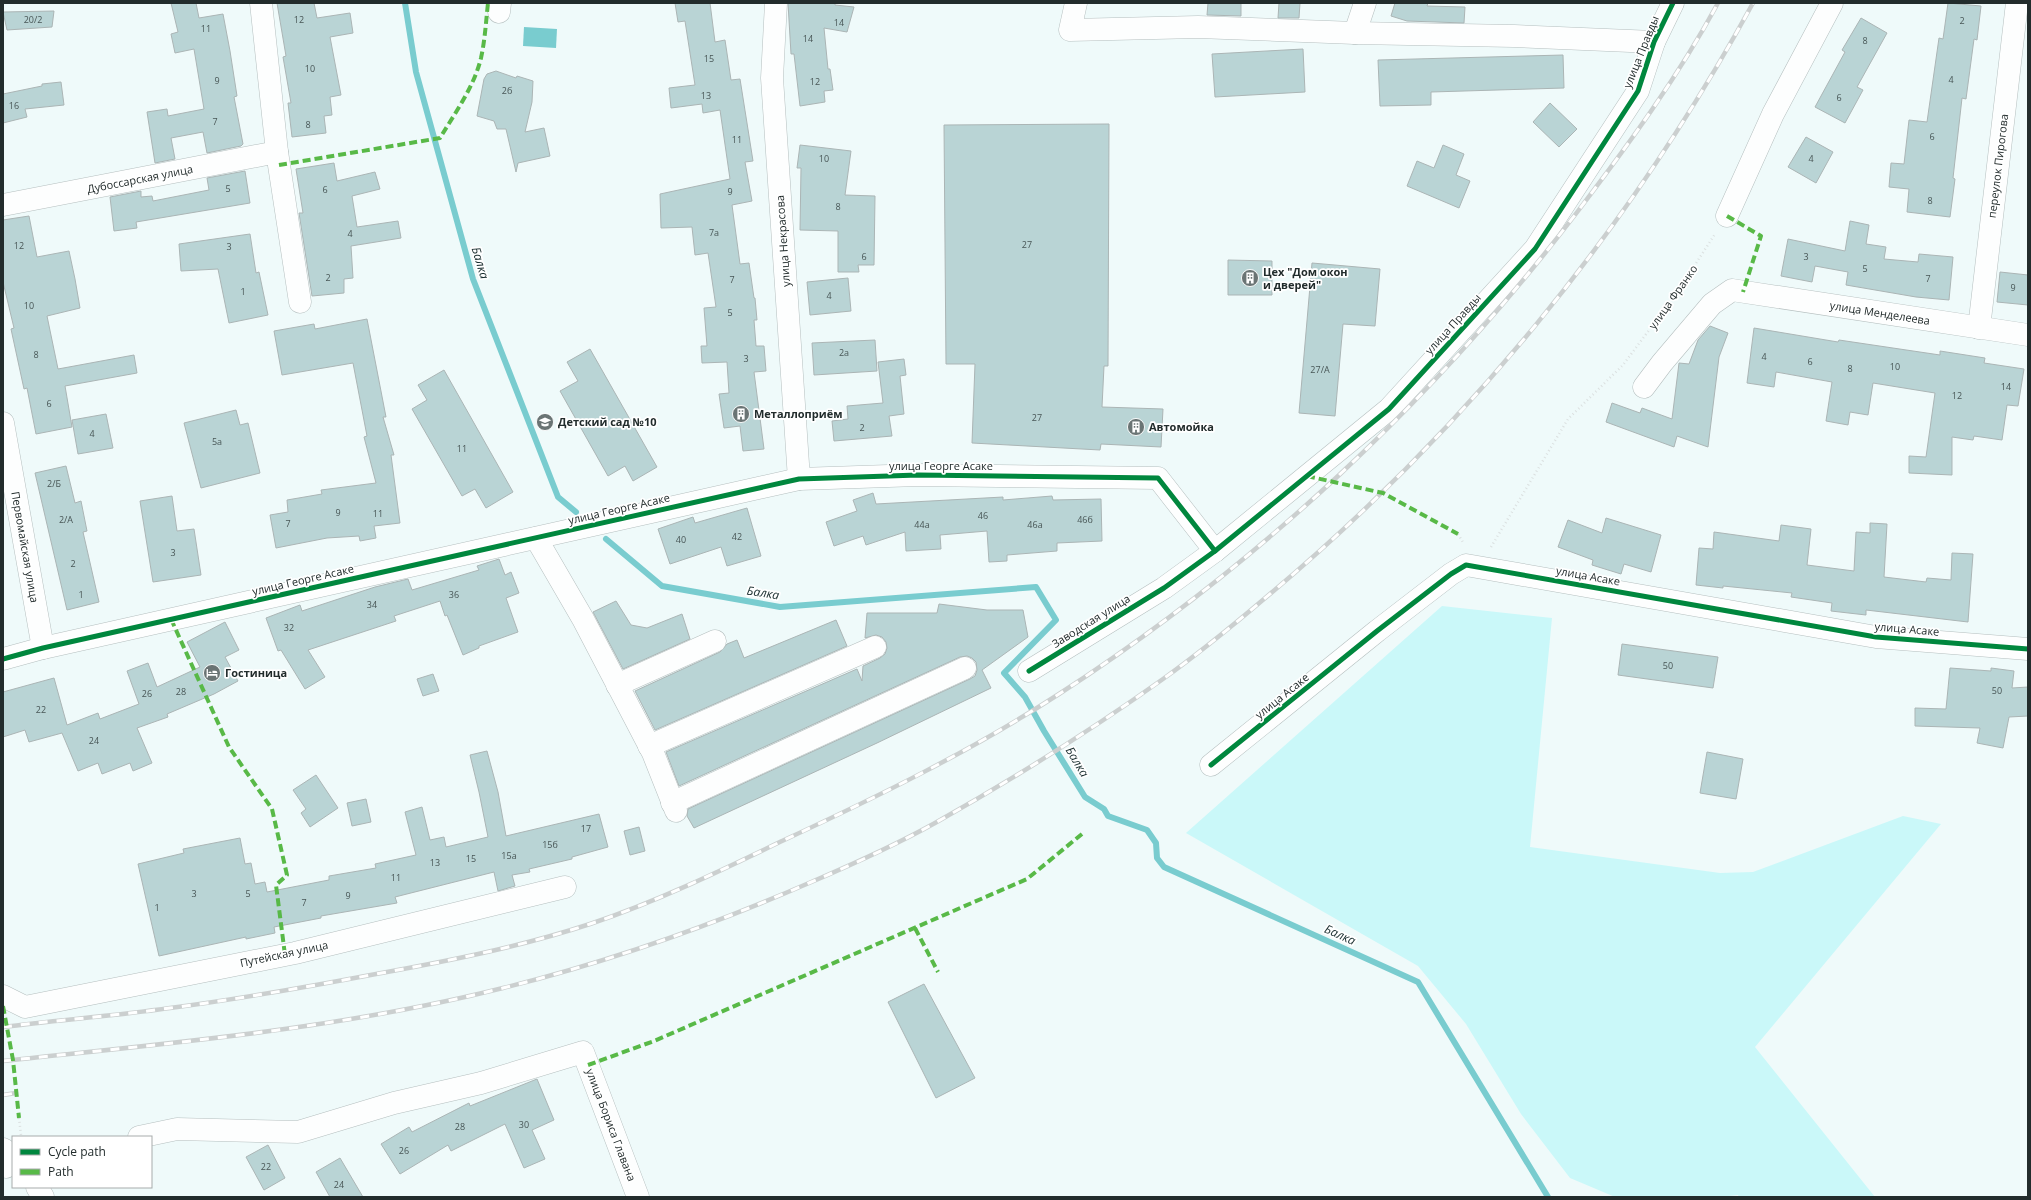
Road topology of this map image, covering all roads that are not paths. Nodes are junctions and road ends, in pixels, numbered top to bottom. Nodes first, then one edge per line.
1 (261, 3) edge
2 (776, 3) edge
3 (1076, 3) edge
4 (1365, 3) edge
5 (1673, 3) edge
6 (1832, 3) edge
7 (2017, 3) edge
8 (1355, 33) junction
9 (1654, 42) junction
10 (277, 152) junction
11 (3, 205) edge
12 (1727, 216) road end
13 (300, 302) dead end
14 (1979, 328) junction
15 (2028, 335) edge
16 (1644, 387) dead end
17 (3, 423) edge
18 (799, 479) junction
19 (536, 538) junction
20 (1215, 551) junction
21 (1164, 588) joint
22 (715, 641) dead end
23 (43, 648) junction
24 (875, 648) dead end
25 (2028, 649) edge
26 (3, 659) edge
27 (965, 668) dead end
28 (1029, 672) dead end
29 (617, 685) junction
30 (649, 746) junction
31 (1211, 765) dead end
32 (565, 887) dead end
33 (3, 996) edge
34 (144, 1136) edge
35 (38, 1188) edge
36 (43, 1197) edge
37 (638, 1197) edge

1 - 10 street
2 - 18 street, улица Некрасова
3 - 8 street
4 - 8 street
5 - 9 street, улица Правды
6 - 12 street
7 - 14 street, переулок Пирогова
8 - 9 street
9 - 20 street, улица Правды
10 - 11 street, Дубоссарская улица
10 - 13 street
14 - 15 street, улица Менделеева
14 - 16 street, улица Менделеева
17 - 23 street, Первомайская улица
18 - 19 street, улица Георге Асаке
18 - 20 street, улица Георге Асаке
19 - 23 street, улица Георге Асаке
19 - 29 street
20 - 21 street, улица Правды
21 - 28 street, Заводская улица
22 - 29 street
23 - 26 street, улица Георге Асаке
24 - 30 street
25 - 31 street, улица Асаке
27 - 30 street
29 - 30 street
32 - 33 street, Путейская улица
34 - 37 street, улица Бориса Главана
35 - 36 street

